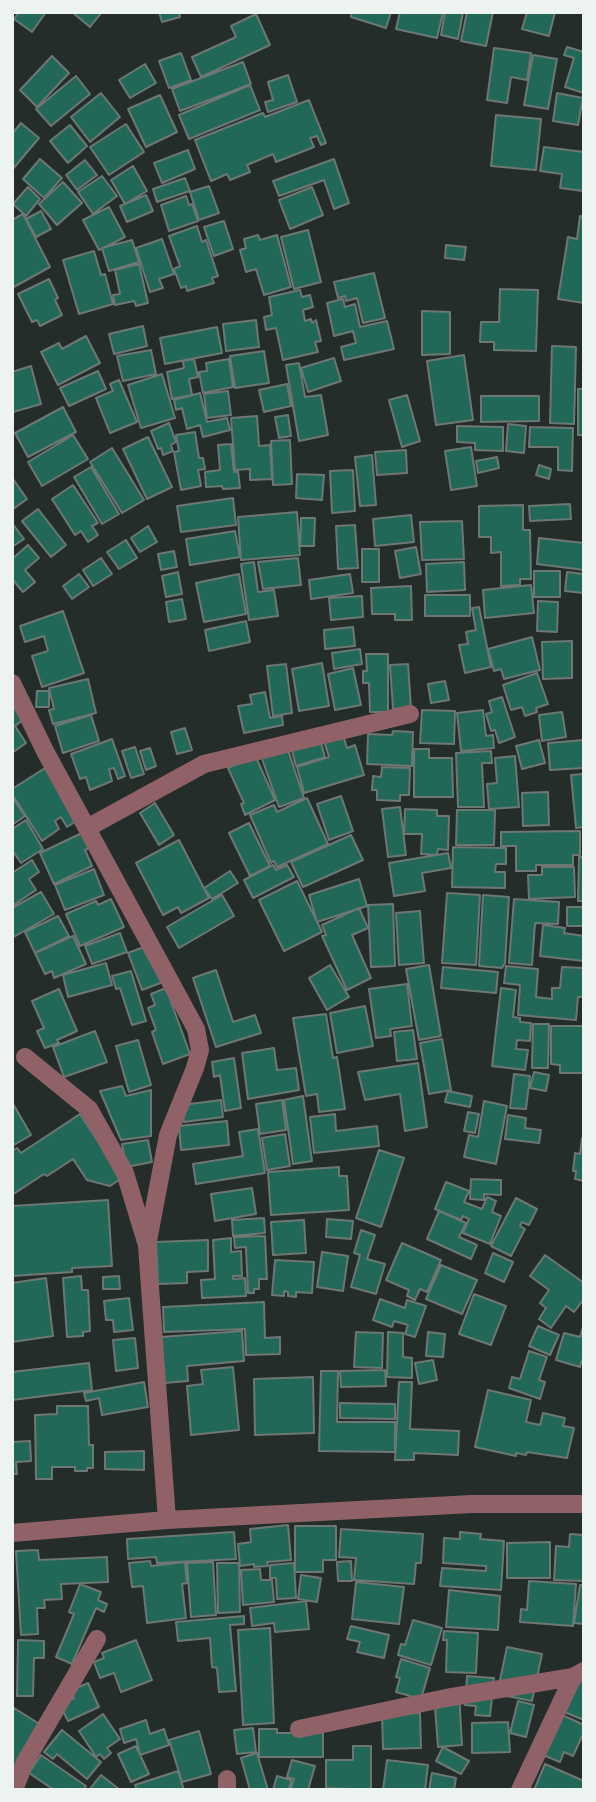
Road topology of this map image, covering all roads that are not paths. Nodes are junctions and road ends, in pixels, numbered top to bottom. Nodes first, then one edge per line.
1 (12, 683) edge
2 (410, 714) dead end
3 (87, 828) junction
4 (25, 1057) dead end
5 (147, 1246) junction
6 (584, 1504) edge
7 (167, 1520) junction
8 (12, 1533) edge
9 (97, 1639) dead end
10 (578, 1674) edge
11 (299, 1729) dead end
12 (14, 1790) edge
13 (520, 1790) edge

1 - 3 street
2 - 3 street
3 - 5 street
4 - 5 street
5 - 7 street
6 - 7 street
7 - 8 street
9 - 12 street
10 - 11 street
10 - 13 street

